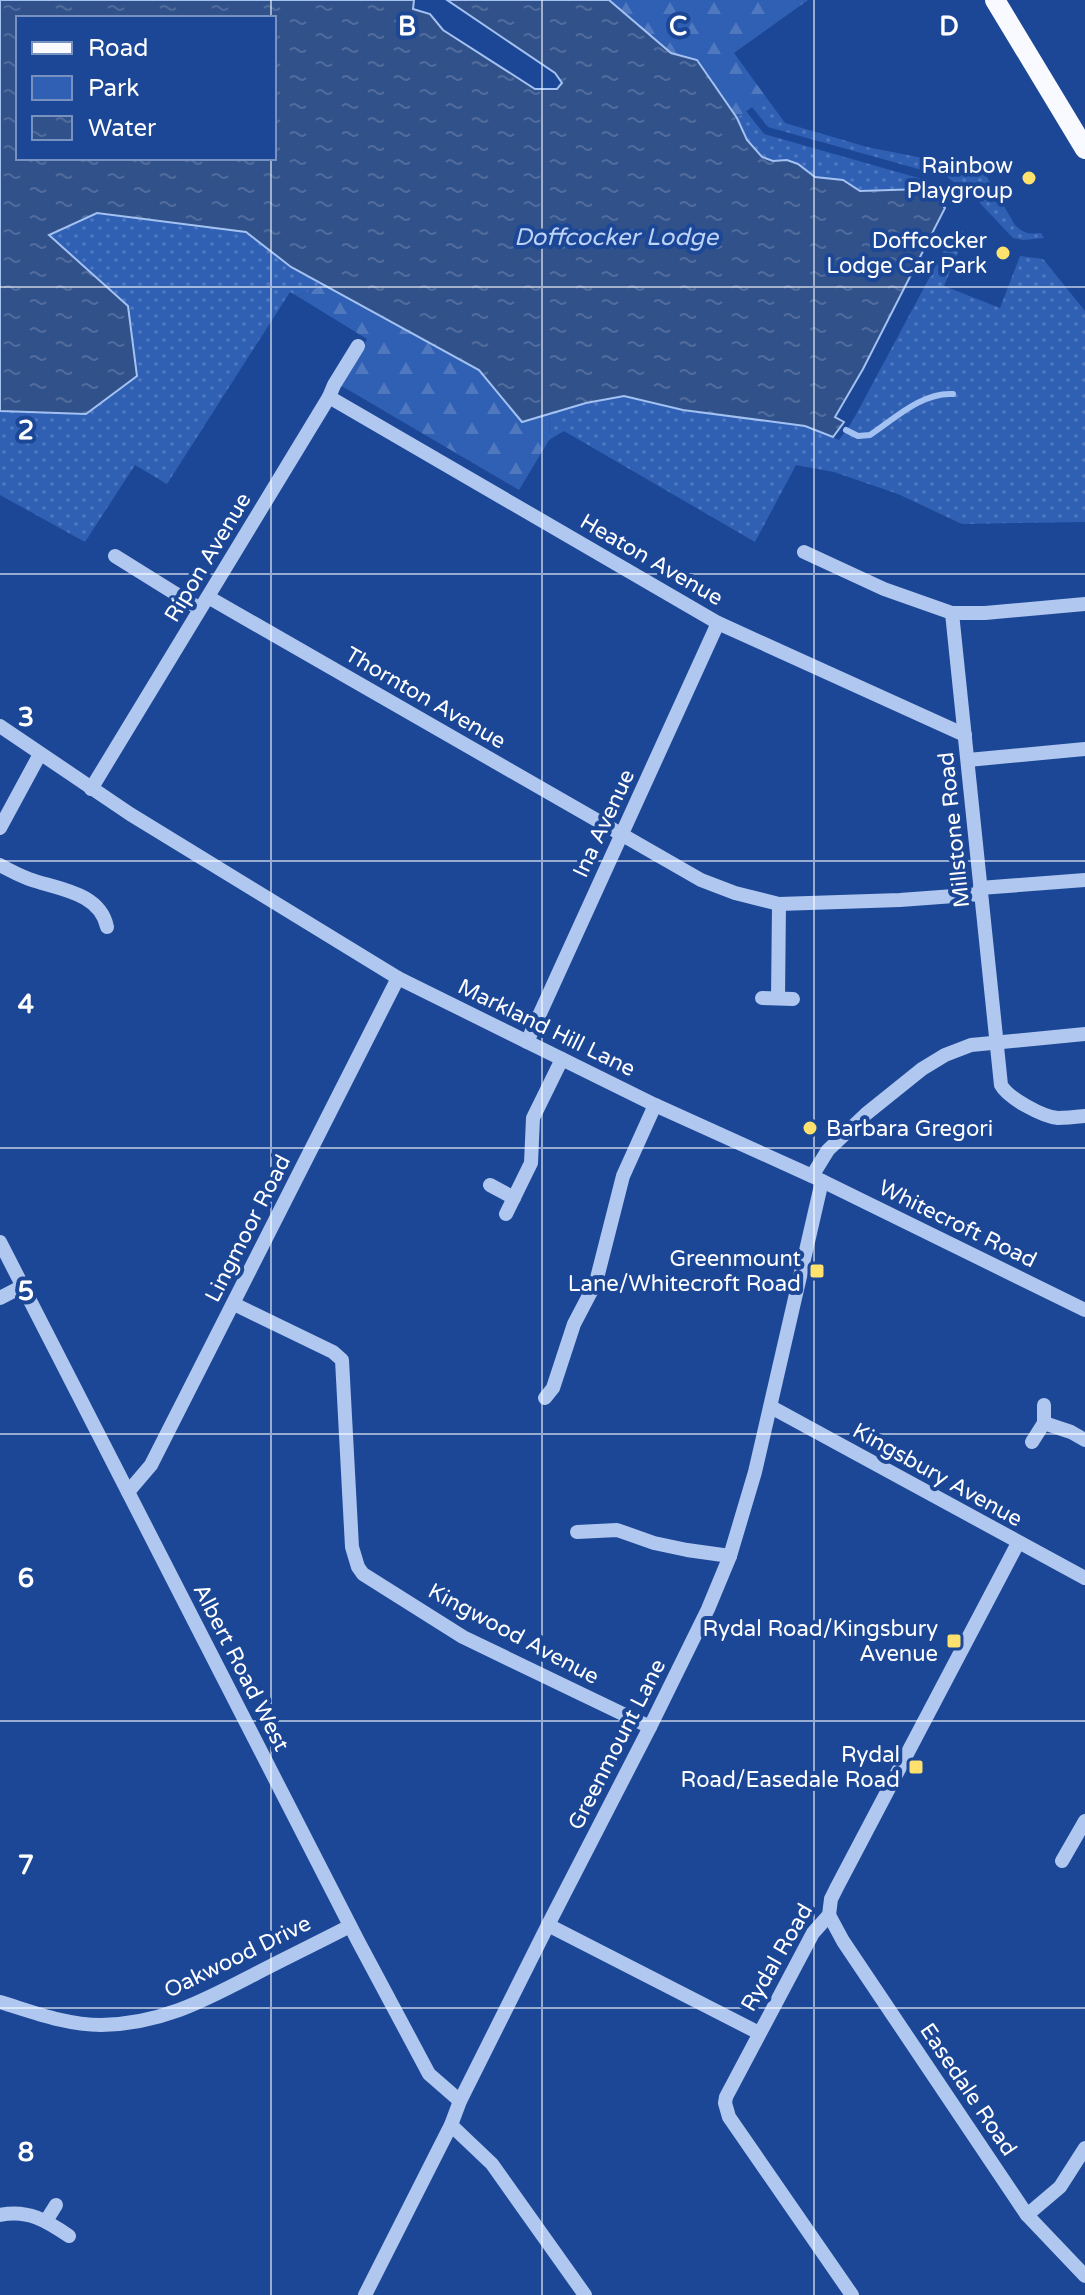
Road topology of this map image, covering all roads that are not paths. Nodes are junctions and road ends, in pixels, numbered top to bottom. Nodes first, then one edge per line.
1 (995, 0) edge
2 (1085, 149) edge
3 (358, 346) dead end
4 (329, 397) junction
5 (804, 552) dead end
6 (115, 556) dead end
7 (204, 603) junction
8 (1085, 604) edge
9 (952, 613) junction
10 (718, 623) junction
11 (0, 726) edge
12 (965, 735) junction
13 (1085, 749) edge
14 (40, 754) junction
15 (968, 760) junction
16 (91, 789) junction
17 (0, 828) edge
18 (621, 836) junction
19 (0, 865) edge
20 (1085, 880) edge
21 (56, 888) junction
22 (981, 891) junction
23 (52, 904) dead end
24 (779, 904) junction
25 (107, 927) dead end
26 (398, 978) junction
27 (762, 998) dead end
28 (1085, 1034) edge
29 (527, 1042) junction
30 (996, 1043) junction
31 (562, 1059) junction
32 (655, 1105) junction
33 (1085, 1116) edge
34 (817, 1178) junction
35 (490, 1185) dead end
36 (514, 1198) junction
37 (506, 1214) dead end
38 (0, 1242) edge
39 (23, 1286) junction
40 (0, 1298) edge
41 (234, 1304) junction
42 (1085, 1310) edge
43 (545, 1398) dead end
44 (1044, 1405) dead end
45 (771, 1407) junction
46 (1044, 1423) junction
47 (1085, 1440) edge
48 (1032, 1442) dead end
49 (128, 1492) junction
50 (577, 1532) dead end
51 (1018, 1543) junction
52 (730, 1556) junction
53 (1084, 1575) edge
54 (650, 1727) junction
55 (1085, 1821) edge
56 (1062, 1861) dead end
57 (829, 1915) junction
58 (548, 1925) junction
59 (350, 1926) junction
60 (0, 2002) edge
61 (759, 2033) junction
62 (460, 2101) junction
63 (451, 2125) junction
64 (1085, 2148) edge
65 (56, 2205) dead end
66 (0, 2215) edge
67 (1027, 2215) junction
68 (46, 2221) junction
69 (69, 2236) dead end
70 (1085, 2276) edge
71 (365, 2295) edge
72 (585, 2295) edge
73 (852, 2295) edge

1 - 2 main road
3 - 4 street, Ripon Avenue
4 - 7 street, Ripon Avenue
4 - 10 street, Heaton Avenue
5 - 9 street
6 - 7 street, Thornton Avenue
7 - 16 street, Ripon Avenue
7 - 18 street, Thornton Avenue
8 - 9 street
9 - 12 street, Millstone Road
10 - 12 street, Heaton Avenue
10 - 18 street, Ina Avenue
11 - 14 street, Markland Hill Lane
12 - 15 street, Millstone Road
13 - 15 street
14 - 16 street, Markland Hill Lane
14 - 17 street
15 - 22 street, Millstone Road
16 - 26 street, Markland Hill Lane
18 - 24 street, Thornton Avenue
18 - 29 street, Ina Avenue
19 - 21 street
20 - 22 street, Thornton Avenue
21 - 23 street
21 - 25 street
22 - 24 street, Thornton Avenue
22 - 30 street, Millstone Road
24 - 27 street
26 - 29 street, Markland Hill Lane
26 - 41 street, Lingmoor Road
28 - 30 street
29 - 31 street, Markland Hill Lane
30 - 33 street, Millstone Road
30 - 34 street
31 - 32 street, Markland Hill Lane
31 - 36 street
32 - 34 street, Markland Hill Lane
32 - 43 street
34 - 42 street, Whitecroft Road
34 - 45 street, Greenmount Lane
35 - 36 street
36 - 37 street
38 - 39 street, Albert Road West
39 - 40 street
39 - 49 street, Albert Road West
41 - 49 street, Lingmoor Road
41 - 54 street, Kingwood Avenue
44 - 46 street
45 - 51 street, Kingsbury Avenue
45 - 52 street, Greenmount Lane
46 - 47 street
46 - 48 street
49 - 59 street, Albert Road West
50 - 52 street
51 - 53 street, Kingsbury Avenue
51 - 57 street, Rydal Road
52 - 54 street, Greenmount Lane
54 - 58 street, Greenmount Lane
55 - 56 street
57 - 61 street, Rydal Road
57 - 67 street, Easedale Road
58 - 61 street
58 - 62 street, Greenmount Lane
59 - 60 street, Oakwood Drive
59 - 62 street, Albert Road West
61 - 73 street, Rydal Road
62 - 63 street, Greenmount Lane
63 - 71 street, Greenmount Lane
63 - 72 street
64 - 67 street
65 - 68 street
66 - 68 street
67 - 70 street, Easedale Road
68 - 69 street

